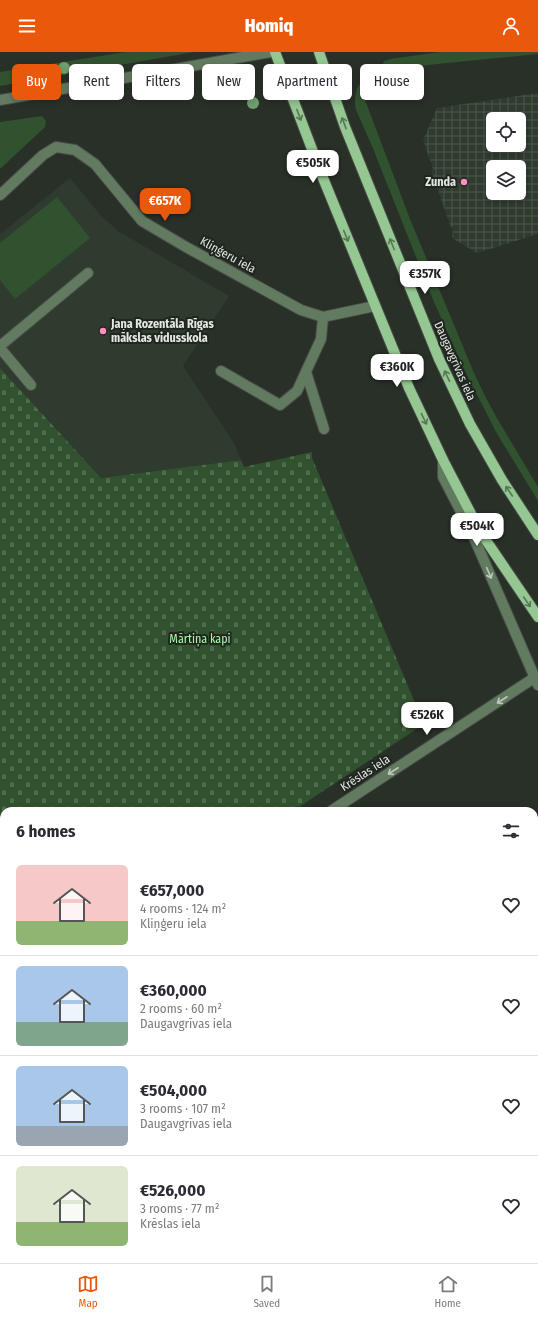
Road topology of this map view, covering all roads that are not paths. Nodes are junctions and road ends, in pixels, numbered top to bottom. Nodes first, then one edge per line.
1 (271, 52) edge
2 (275, 52) edge
3 (319, 52) edge
4 (0, 100) edge
5 (0, 195) edge
6 (88, 272) dead end
7 (375, 306) junction
8 (323, 317) junction
9 (0, 347) edge
10 (221, 371) dead end
11 (306, 372) junction
12 (31, 385) dead end
13 (324, 429) dead end
14 (442, 460) junction
15 (538, 535) edge
16 (538, 617) edge
17 (536, 682) edge
18 (337, 807) edge

1 - 4 street
2 -> 7 main road
15 -> 3 main road, Daugavgrīvas iela
5 - 8 street, Kliņģeru iela
6 - 9 street
7 - 8 street, Kliņģeru iela
7 -> 14 main road
8 - 11 street
9 - 12 street
10 - 11 street
11 - 13 street
14 -> 16 main road
14 -> 17 street
17 -> 18 street, Krēslas iela

